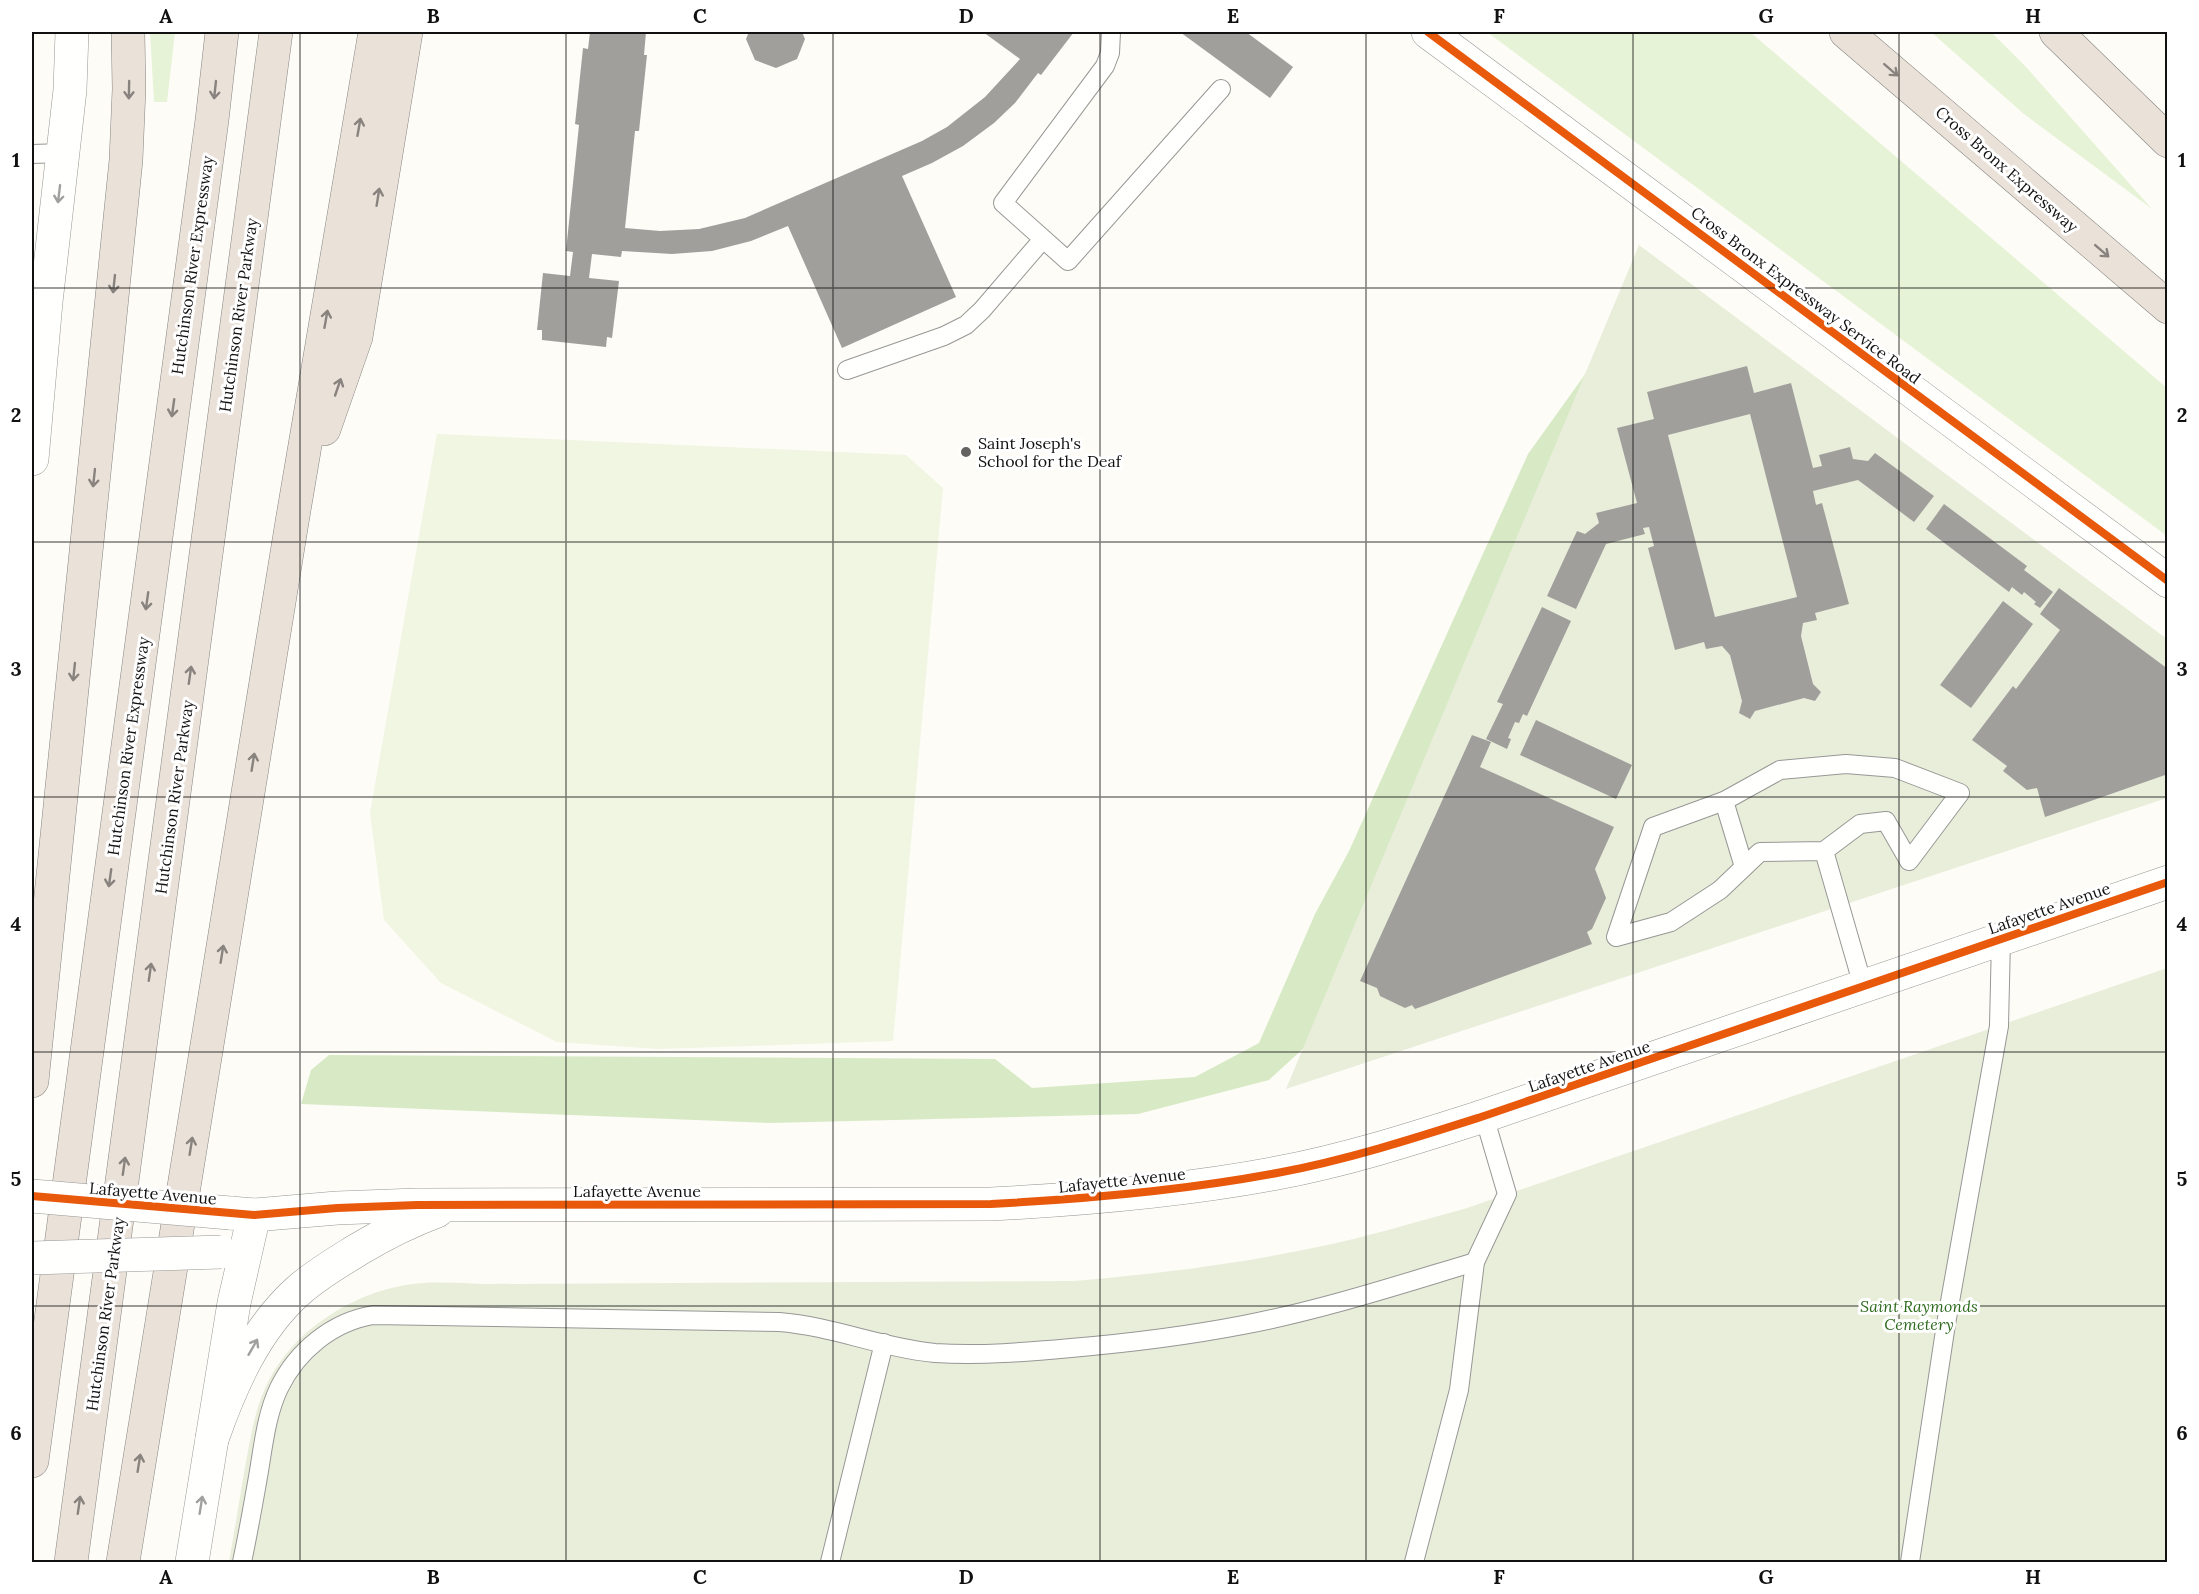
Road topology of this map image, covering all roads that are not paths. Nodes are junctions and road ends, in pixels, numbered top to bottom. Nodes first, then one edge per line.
1 (72, 32) edge
2 (128, 32) edge
3 (222, 32) edge
4 (276, 32) edge
5 (375, 32) edge
6 (406, 32) edge
7 (1111, 32) edge
8 (1428, 32) edge
9 (1846, 32) edge
10 (2056, 32) edge
11 (2082, 32) edge
12 (1221, 88) dead end
13 (2168, 126) edge
14 (2168, 141) edge
15 (64, 153) junction
16 (32, 154) edge
17 (1043, 238) junction
18 (2168, 307) edge
19 (847, 370) dead end
20 (32, 459) edge
21 (292, 522) junction
22 (2168, 581) edge
23 (1724, 801) junction
24 (1824, 851) junction
25 (1744, 867) junction
26 (2168, 882) edge
27 (2001, 939) junction
28 (1863, 986) junction
29 (32, 1081) edge
30 (1484, 1116) junction
31 (32, 1196) edge
32 (459, 1204) junction
33 (242, 1214) junction
34 (233, 1252) junction
35 (32, 1258) edge
36 (1475, 1262) junction
37 (884, 1343) junction
38 (212, 1439) junction
39 (32, 1461) edge
40 (71, 1563) edge
41 (123, 1563) edge
42 (192, 1563) edge
43 (242, 1563) edge
44 (830, 1563) edge
45 (1414, 1563) edge
46 (1910, 1563) edge

1 - 15 street
2 -> 29 highway
3 -> 39 highway, Hutchinson River Expressway
40 -> 4 highway, Hutchinson River Parkway
21 -> 5 highway
21 -> 6 highway
7 - 17 lane
8 - 22 street, Cross Bronx Expressway Service Road
9 -> 18 highway, Cross Bronx Expressway
10 - 14 highway
11 - 13 highway
12 - 17 lane
15 - 16 lane
15 -> 20 street
17 - 19 lane
41 -> 21 highway
23 - 24 lane
23 - 25 lane
23 - 25 lane
24 - 25 lane
24 - 28 lane
26 - 27 street, Lafayette Avenue
27 - 28 street, Lafayette Avenue
27 - 46 lane
28 - 30 street, Lafayette Avenue
30 - 32 street, Lafayette Avenue
30 - 36 lane
31 - 33 street, Lafayette Avenue, bridge
32 - 33 street, Lafayette Avenue
38 -> 32 street
33 - 34 street
34 - 35 street, bridge
34 - 38 street
36 - 37 lane
36 - 45 lane
37 - 43 lane
37 - 44 lane
42 -> 38 street

